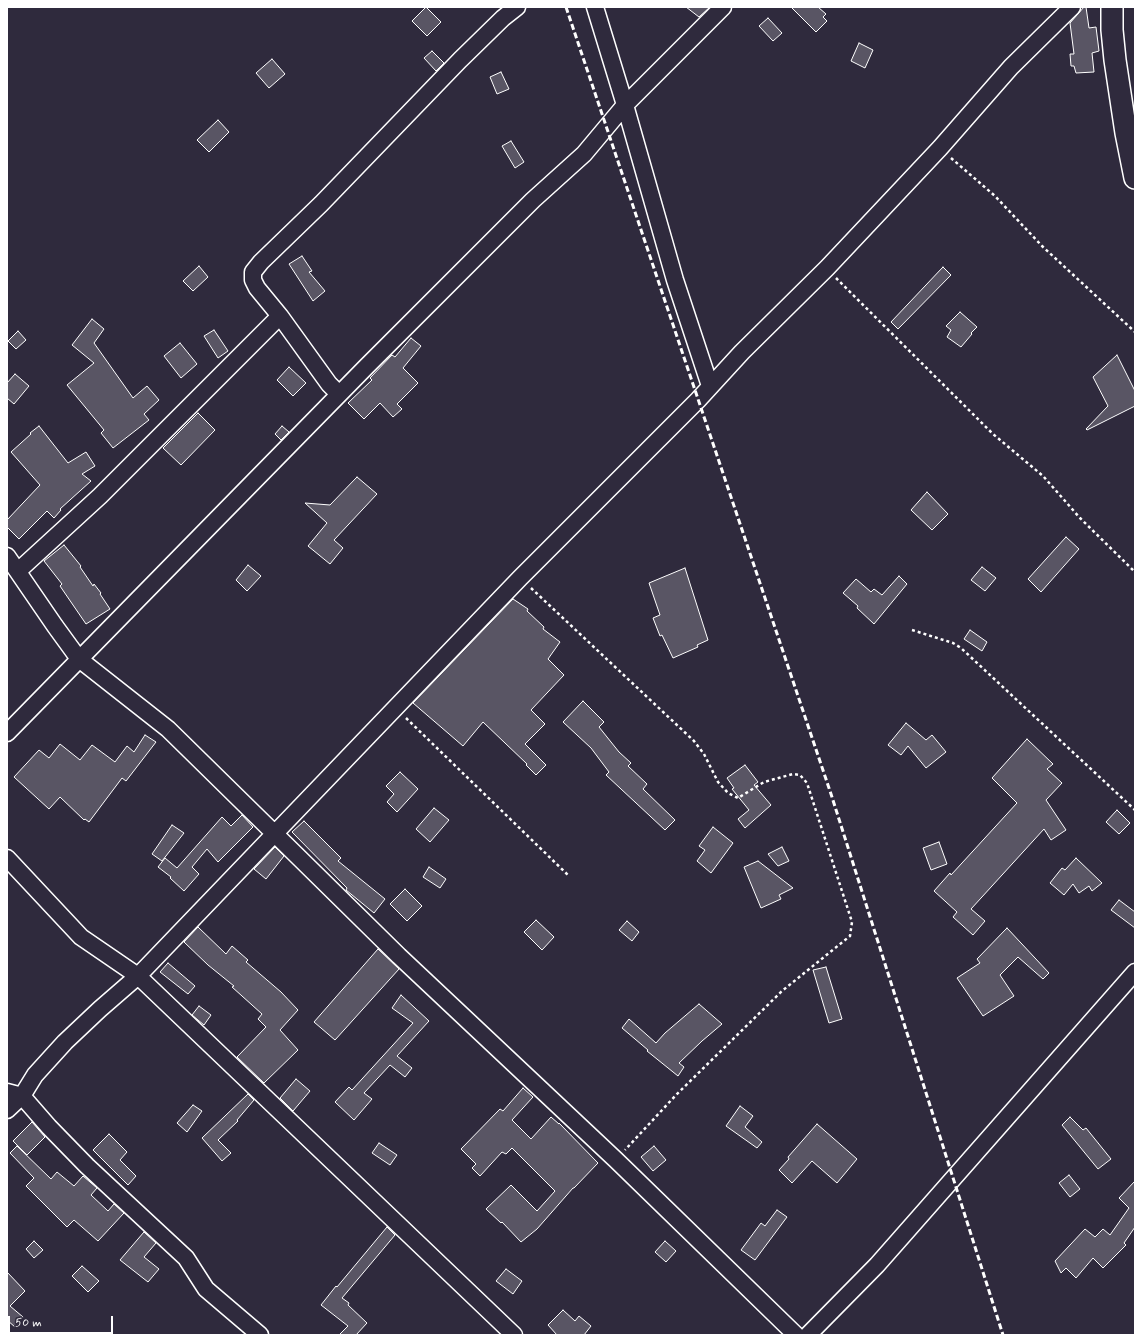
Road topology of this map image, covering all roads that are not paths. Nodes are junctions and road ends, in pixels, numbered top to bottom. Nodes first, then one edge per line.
1 (517, 7) edge
2 (595, 7) edge
3 (723, 7) edge
4 (1072, 7) edge
5 (1112, 7) edge
6 (625, 105) junction
7 (1130, 120) edge
8 (1135, 178) edge
9 (280, 316) junction
10 (710, 386) junction
11 (339, 394) junction
12 (7, 556) edge
13 (18, 571) junction
14 (80, 659) junction
15 (7, 733) edge
16 (275, 834) junction
17 (7, 858) edge
18 (1135, 972) edge
19 (138, 976) junction
20 (14, 1094) edge
21 (7, 1110) edge
22 (260, 1335) edge
23 (514, 1335) edge
24 (796, 1335) edge
25 (808, 1335) edge

1 - 9 street
2 - 6 street
3 - 6 street
4 - 10 street
5 - 7 street
6 - 10 street
6 - 11 street
7 - 8 street
9 - 11 street
9 - 13 street
10 - 16 street
11 - 14 street
12 - 13 street
13 - 14 street
14 - 15 street
14 - 16 street
16 - 19 street
16 - 24 street
17 - 19 street
18 - 25 street
19 - 20 street
19 - 23 street
20 - 21 street
20 - 22 street

